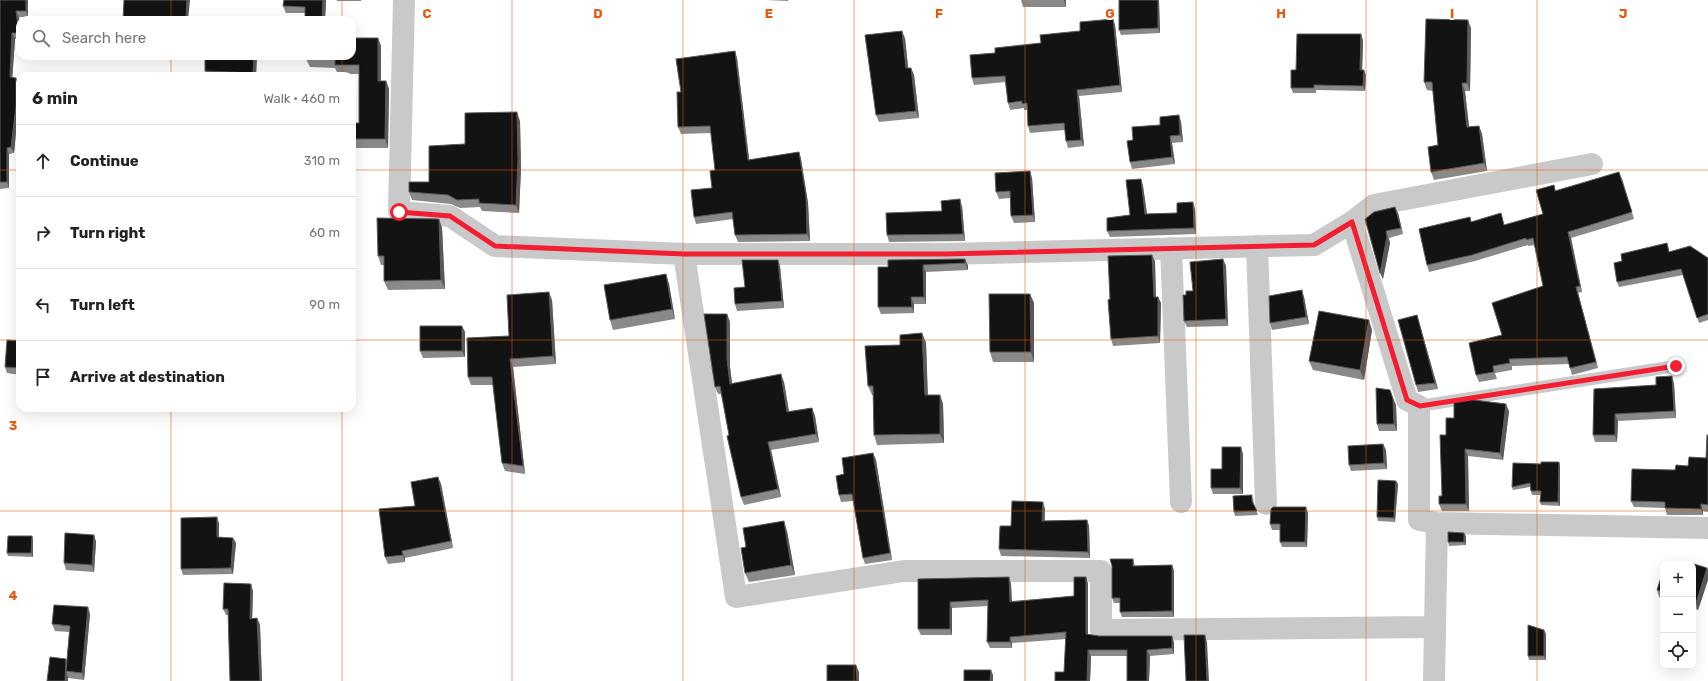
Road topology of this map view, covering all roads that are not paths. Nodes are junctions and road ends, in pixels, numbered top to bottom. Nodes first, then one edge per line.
1 (404, 0) edge
2 (1592, 164) dead end
3 (1352, 222) junction
4 (1257, 246) junction
5 (1171, 248) junction
6 (684, 254) junction
7 (1676, 366) dead end
8 (1420, 406) junction
9 (1181, 502) dead end
10 (1266, 504) dead end
11 (1437, 523) junction
12 (1708, 528) edge
13 (1435, 627) junction
14 (1434, 681) edge

1 - 6 street
2 - 3 street
3 - 4 street
3 - 8 street
4 - 5 street
4 - 10 street
5 - 6 street
5 - 9 street
6 - 13 street
7 - 8 lane
8 - 11 street
11 - 12 street
11 - 13 street
13 - 14 street

